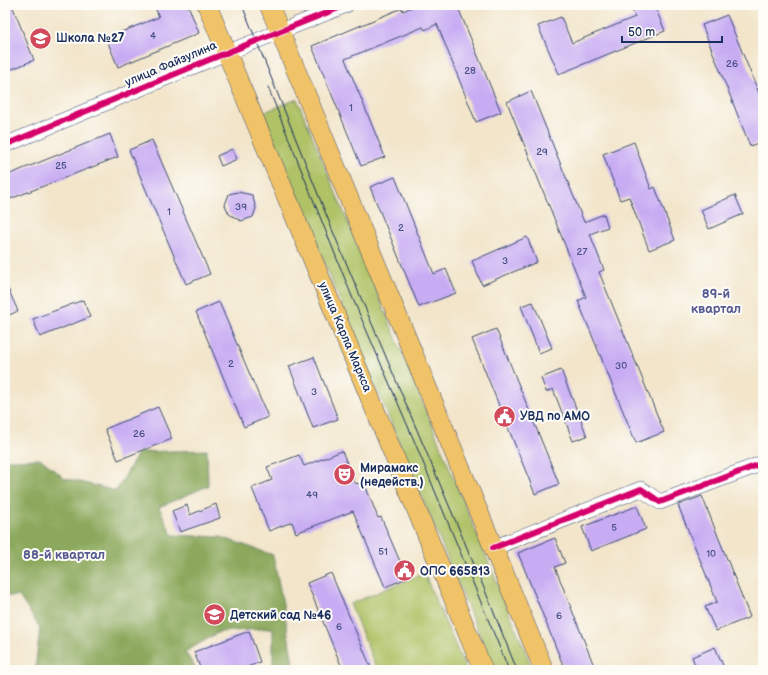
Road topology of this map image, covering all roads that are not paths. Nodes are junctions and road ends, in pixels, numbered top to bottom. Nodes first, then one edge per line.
1 (207, 5) edge
2 (269, 5) edge
3 (346, 5) edge
4 (280, 32) junction
5 (228, 52) junction
6 (5, 145) edge
7 (763, 463) edge
8 (492, 548) junction
9 (483, 670) edge
10 (544, 670) edge

1 - 5 main road, улица Карла Маркса
2 - 4 main road
3 - 4 street, улица Файзулина
4 - 5 street, улица Файзулина
4 - 8 main road
5 - 6 street, улица Файзулина
5 - 9 main road, улица Карла Маркса
7 - 8 street
8 - 10 main road

